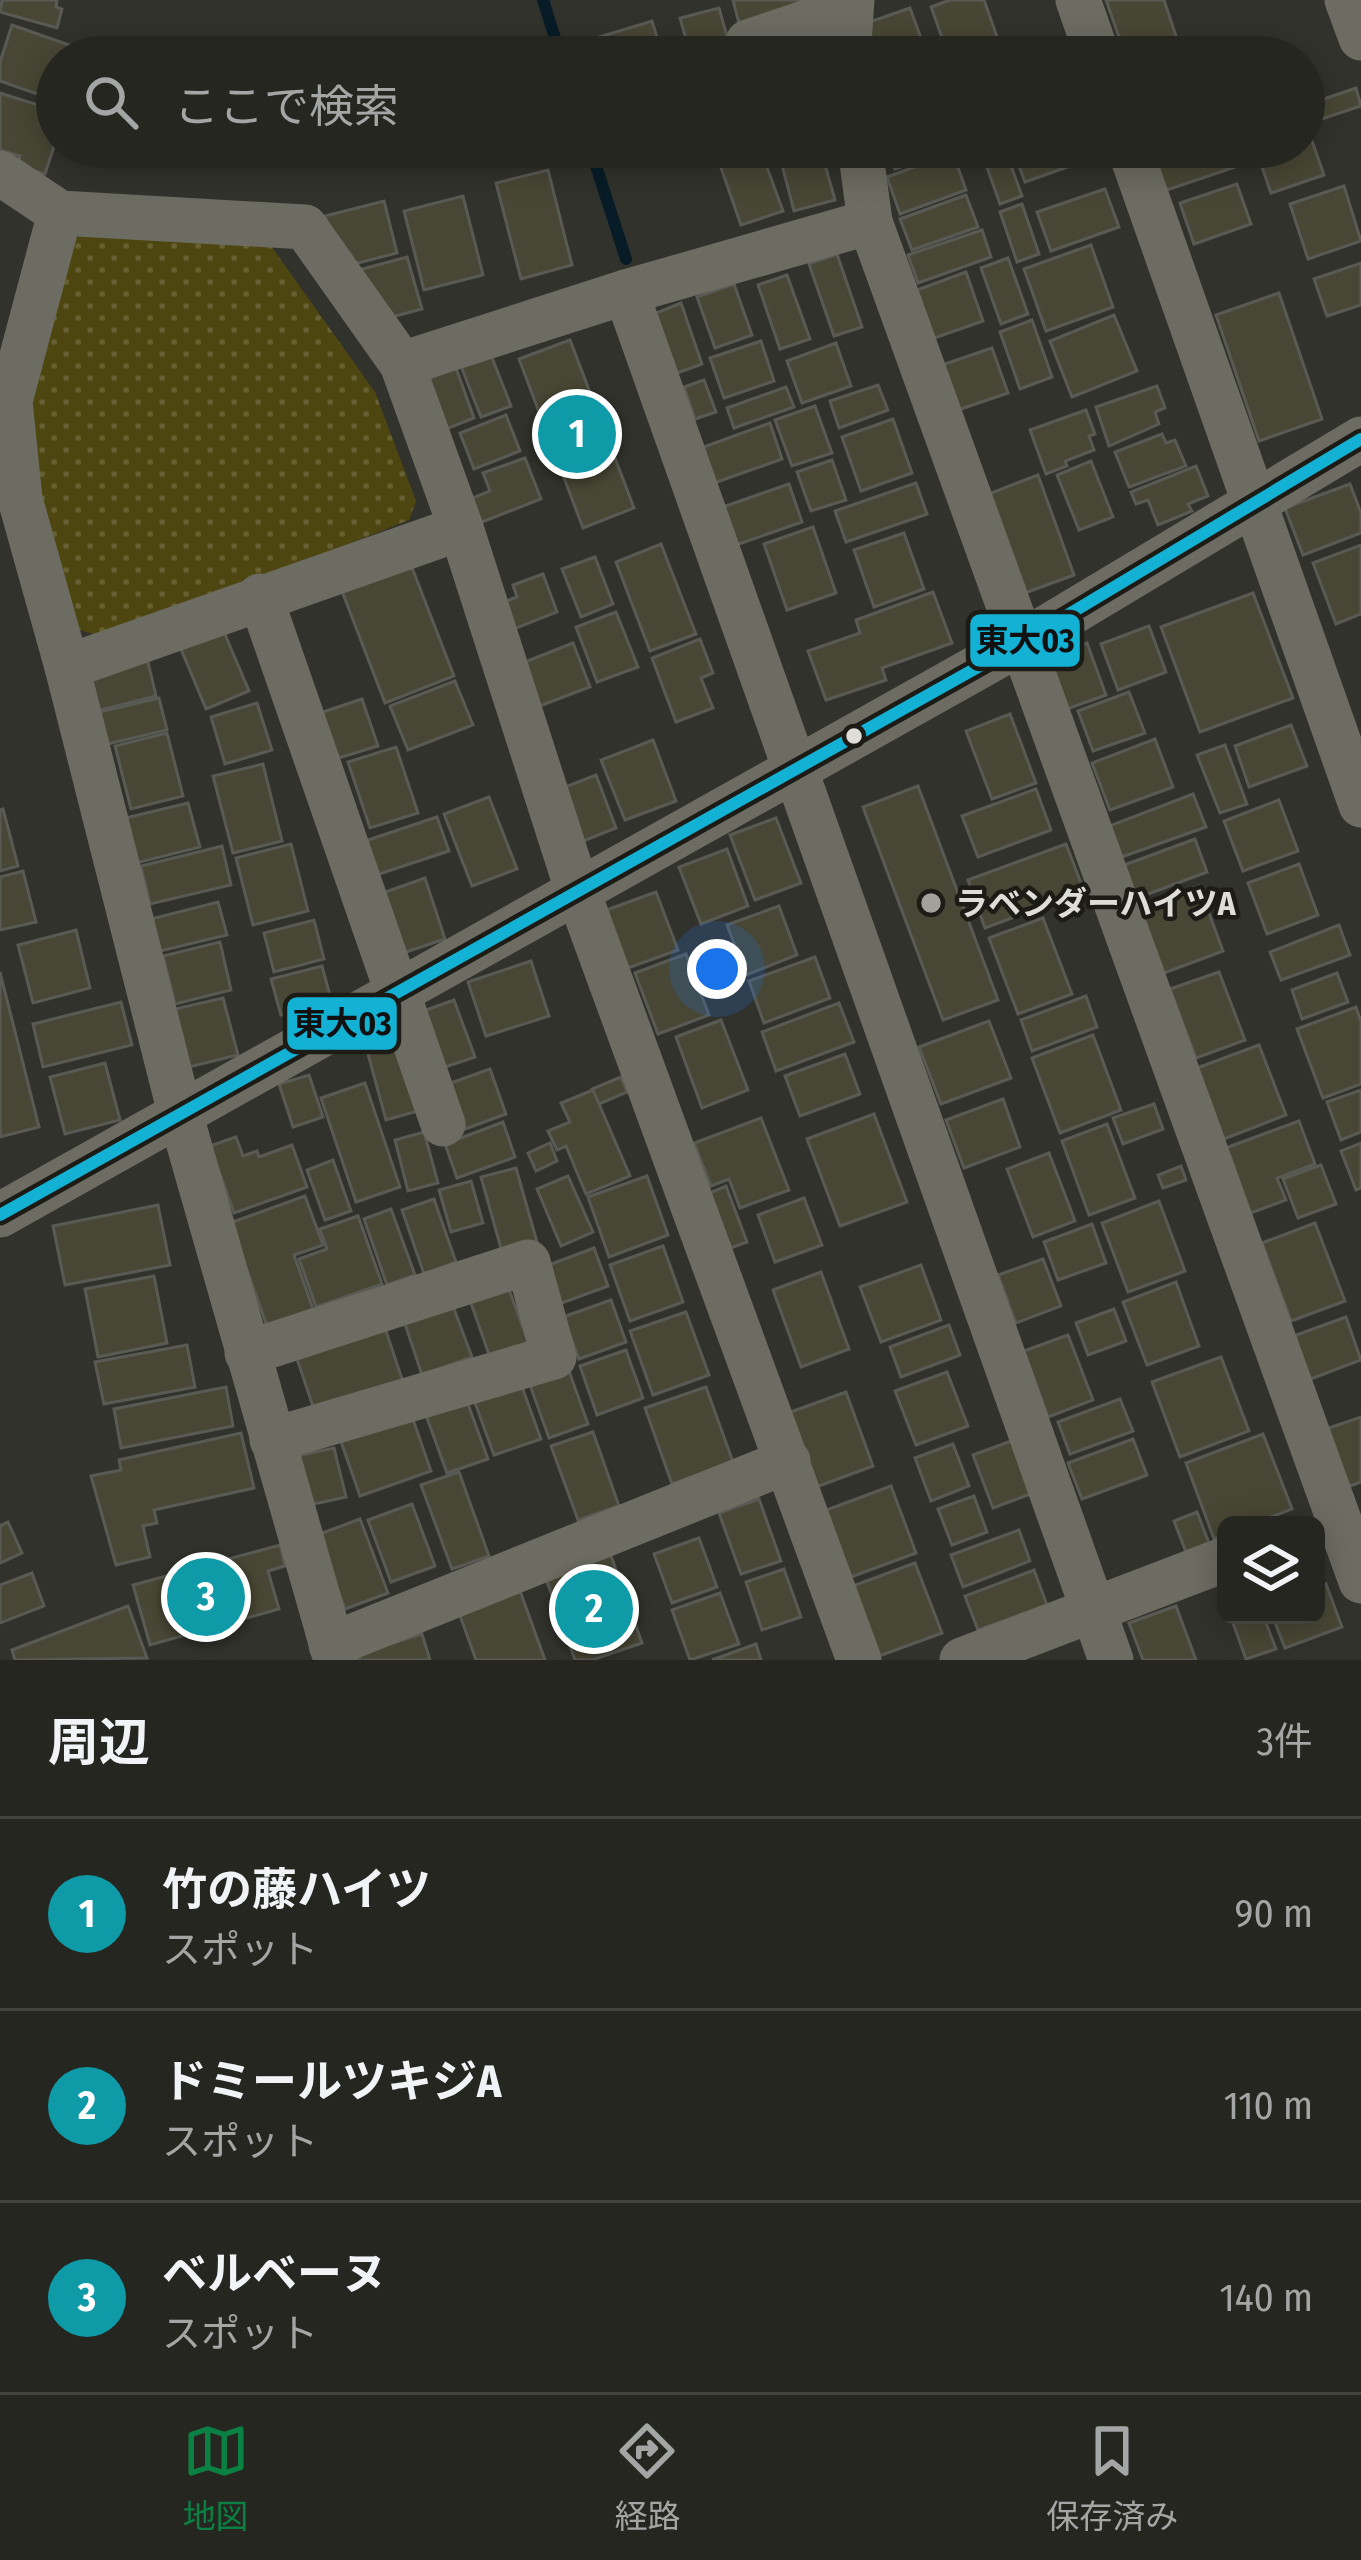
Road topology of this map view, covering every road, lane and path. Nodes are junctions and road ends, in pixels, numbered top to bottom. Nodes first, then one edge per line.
1 (849, 0) edge
2 (1078, 0) edge
3 (1347, 0) edge
4 (763, 36) edge
5 (848, 36) edge
6 (1091, 36) edge
7 (1361, 38) edge
8 (863, 168) edge
9 (1136, 168) edge
10 (0, 173) edge
11 (60, 213) junction
12 (870, 222) junction
13 (626, 292) junction
14 (402, 364) junction
15 (1361, 440) edge
16 (10, 499) edge
17 (1252, 505) junction
18 (461, 528) junction
19 (260, 596) junction
20 (1022, 643) junction
21 (67, 667) junction
22 (795, 769) junction
23 (1361, 805) edge
24 (578, 892) junction
25 (395, 994) junction
26 (180, 1113) junction
27 (443, 1124) dead end
28 (0, 1215) edge
29 (248, 1353) junction
30 (272, 1440) junction
31 (788, 1461) junction
32 (1338, 1516) edge
33 (1217, 1562) edge
34 (1361, 1581) edge
35 (1093, 1610) junction
36 (333, 1653) edge
37 (859, 1660) edge
38 (962, 1660) edge
39 (1111, 1660) edge

1 - 4 street
1 - 5 street
2 - 6 street
3 - 7 street
8 - 12 street
9 - 17 street
10 - 11 street
11 - 14 street
11 - 16 street
12 - 13 street
12 - 20 street
13 - 14 street
13 - 22 street
14 - 18 street
15 - 17 street
16 - 21 street
17 - 20 street
17 - 23 street
18 - 19 street
18 - 24 street
19 - 21 street
19 - 25 street
20 - 22 street
20 - 32 street
21 - 26 street
22 - 24 street
22 - 35 street
24 - 25 street
24 - 31 street
25 - 26 street
25 - 27 street
26 - 28 street
26 - 29 street
29 - 30 street
29 - 30 street
30 - 36 street
31 - 36 street
31 - 37 street
32 - 34 street
33 - 35 street
35 - 38 street
35 - 39 street

